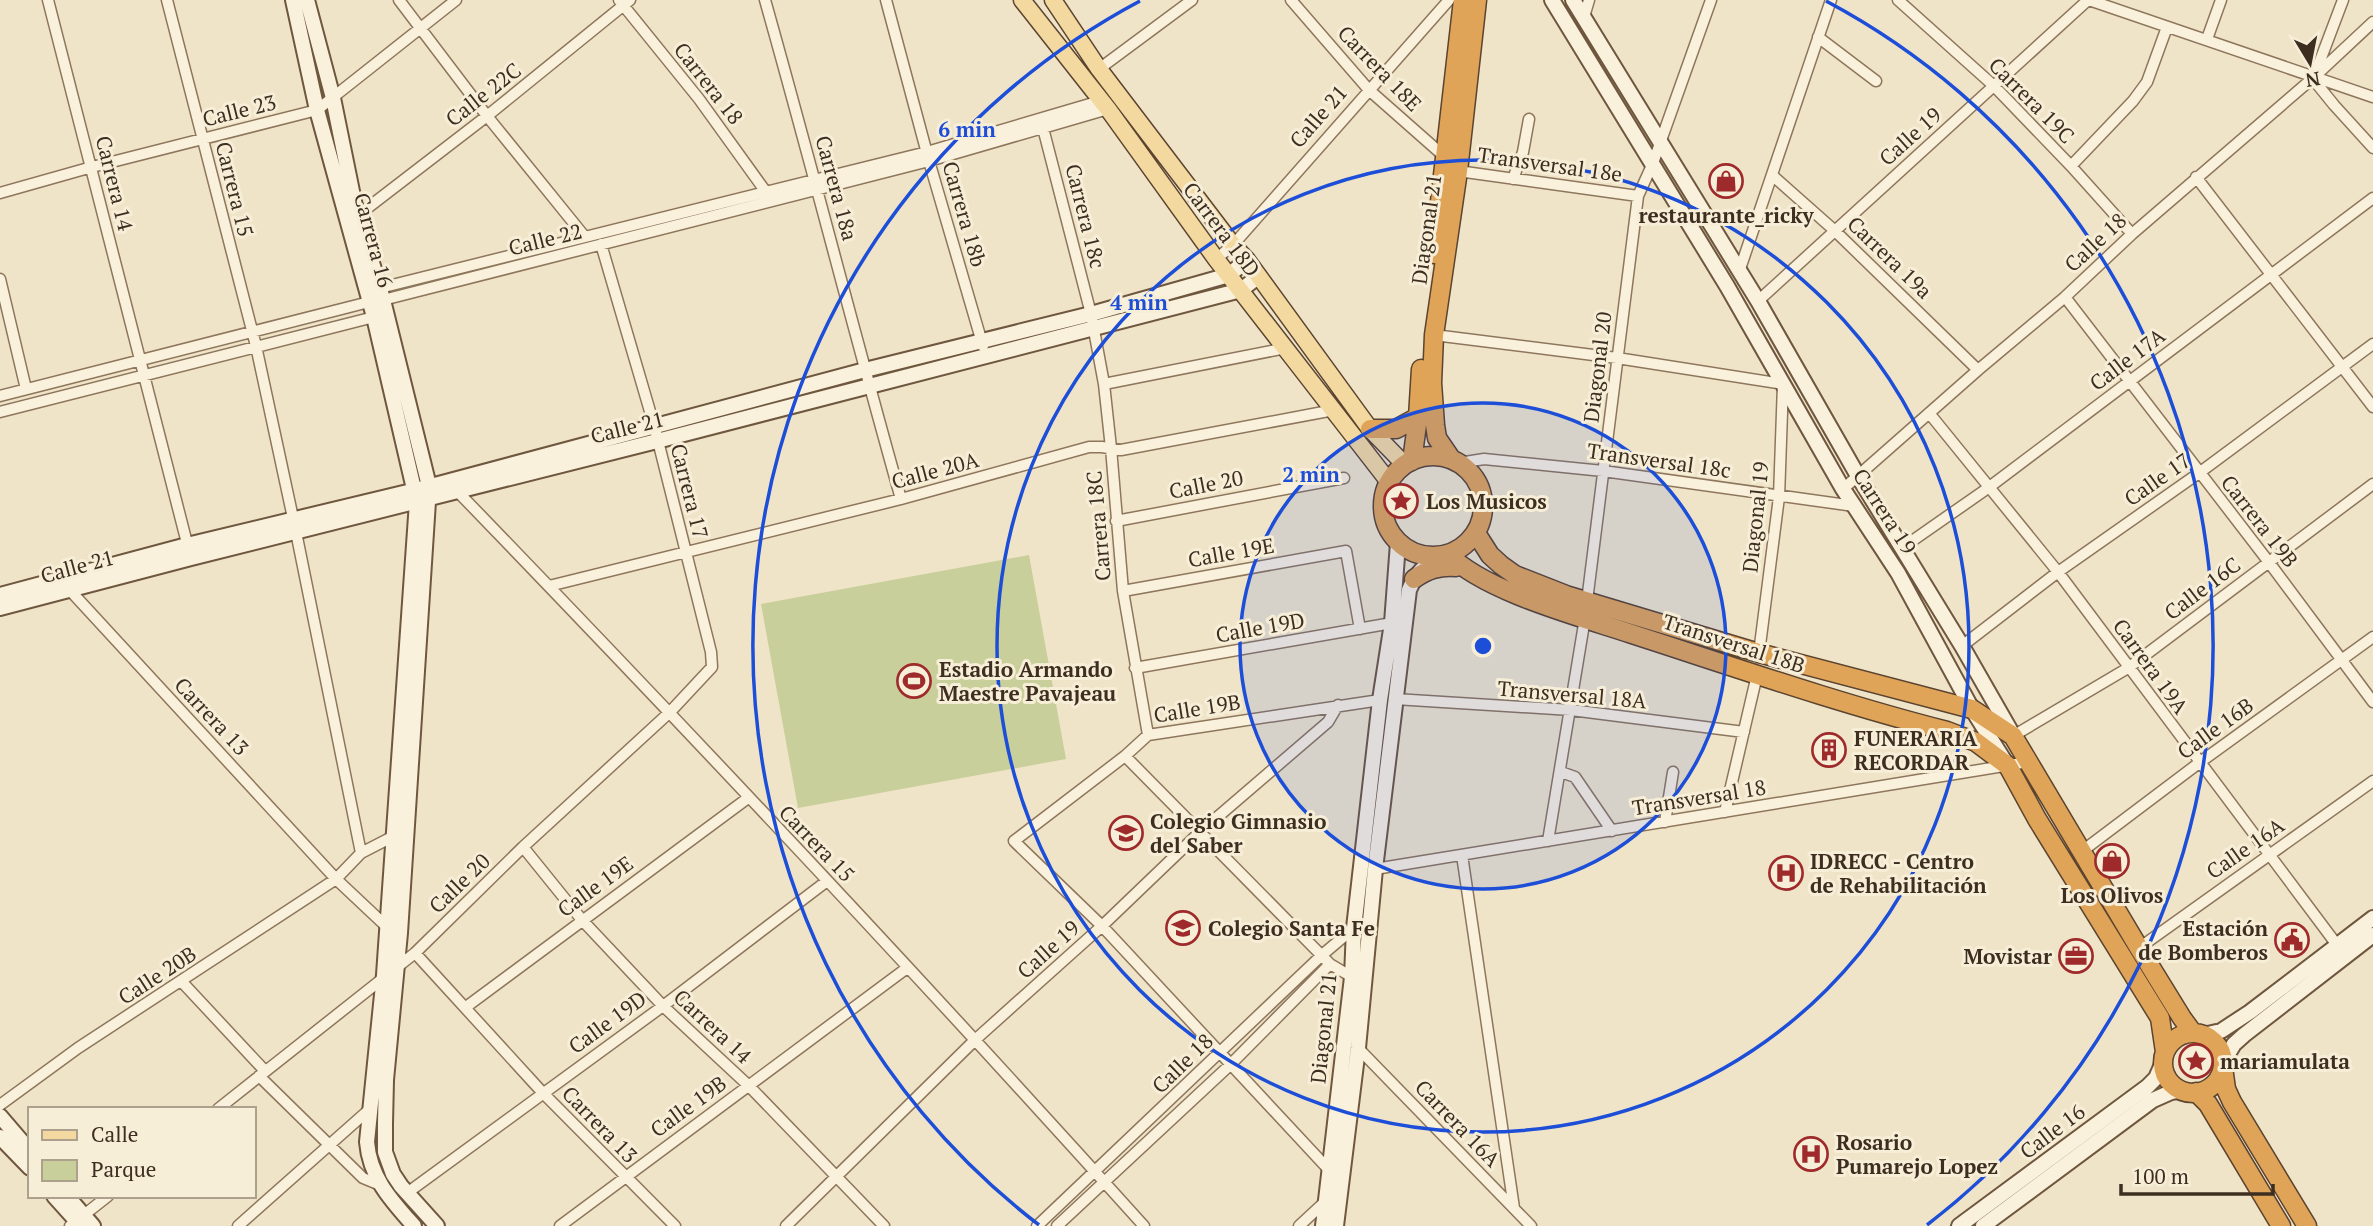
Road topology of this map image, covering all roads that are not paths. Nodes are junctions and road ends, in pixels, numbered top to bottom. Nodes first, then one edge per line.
1 (48, 0) edge
2 (167, 0) edge
3 (293, 0) edge
4 (307, 0) edge
5 (399, 0) edge
6 (456, 0) edge
7 (765, 0) edge
8 (886, 0) edge
9 (1022, 0) edge
10 (1052, 0) edge
11 (1192, 0) edge
12 (1291, 0) edge
13 (1477, 0) edge
14 (1552, 0) edge
15 (1573, 0) edge
16 (1589, 0) edge
17 (1711, 0) edge
18 (1831, 0) edge
19 (1898, 0) edge
20 (2088, 0) edge
21 (2221, 0) edge
22 (2343, 0) edge
23 (624, 2) edge
24 (1454, 5) edge
25 (1584, 17) junction
26 (2373, 22) edge
27 (2166, 27) junction
28 (419, 28) junction
29 (1818, 37) junction
30 (2207, 39) junction
31 (1099, 69) junction
32 (2313, 78) junction
33 (1876, 81) dead end
34 (1994, 86) junction
35 (1369, 90) junction
36 (2373, 97) edge
37 (333, 98) junction
38 (1104, 105) junction
39 (317, 110) junction
40 (487, 116) junction
41 (1529, 119) dead end
42 (1043, 128) junction
43 (203, 139) junction
44 (1661, 141) junction
45 (2373, 148) edge
46 (928, 157) junction
47 (1653, 163) junction
48 (1452, 164) junction
49 (2071, 166) junction
50 (92, 167) junction
51 (1772, 175) junction
52 (2196, 177) junction
53 (1513, 179) junction
54 (817, 184) junction
55 (0, 192) edge
56 (766, 192) junction
57 (1638, 196) junction
58 (2373, 198) edge
59 (357, 216) junction
60 (1834, 230) junction
61 (2132, 234) junction
62 (585, 237) junction
63 (601, 244) junction
64 (1233, 245) junction
65 (1216, 258) junction
66 (1247, 260) junction
67 (1739, 272) junction
68 (1229, 275) junction
69 (2272, 275) junction
70 (1259, 276) junction
71 (0, 279) edge
72 (1241, 290) junction
73 (377, 297) junction
74 (2065, 297) junction
75 (1758, 301) junction
76 (374, 317) junction
77 (1093, 321) junction
78 (251, 332) junction
79 (1434, 335) junction
80 (981, 341) junction
81 (2373, 344) edge
82 (256, 346) junction
83 (1286, 348) junction
84 (986, 357) junction
85 (1618, 358) junction
86 (140, 362) junction
87 (2343, 368) junction
88 (865, 370) junction
89 (1978, 370) junction
90 (144, 375) junction
91 (2130, 382) junction
92 (1104, 384) junction
93 (1783, 384) junction
94 (869, 386) junction
95 (26, 389) junction
96 (0, 396) edge
97 (2373, 407) edge
98 (1334, 410) junction
99 (0, 412) edge
100 (1929, 413) junction
101 (1418, 417) junction
102 (654, 425) junction
103 (1370, 429) junction
104 (657, 441) junction
105 (1111, 448) junction
106 (1455, 461) junction
107 (1408, 463) junction
108 (1603, 471) junction
109 (2199, 473) junction
110 (1858, 477) junction
111 (1344, 478) dead end
112 (1389, 482) junction
113 (2373, 484) edge
114 (1988, 488) junction
115 (1843, 489) junction
116 (458, 492) junction
117 (423, 494) junction
118 (1779, 497) junction
119 (901, 499) junction
120 (1854, 506) junction
121 (1116, 521) junction
122 (294, 525) junction
123 (1476, 533) junction
124 (1398, 543) junction
125 (1902, 548) junction
126 (189, 551) junction
127 (686, 552) junction
128 (1442, 556) junction
129 (2268, 561) junction
130 (1470, 571) junction
131 (2058, 572) junction
132 (1414, 579) junction
133 (64, 584) junction
134 (549, 586) junction
135 (1123, 591) junction
136 (0, 595) edge
137 (0, 608) edge
138 (1586, 610) junction
139 (1392, 623) junction
140 (1360, 629) junction
141 (2373, 637) edge
142 (1962, 646) junction
143 (1759, 653) junction
144 (2342, 660) junction
145 (712, 667) joint
146 (1135, 668) junction
147 (2129, 668) junction
148 (1757, 675) junction
149 (1388, 700) junction
150 (2373, 702) edge
151 (1338, 705) junction
152 (1972, 709) junction
153 (1571, 710) junction
154 (670, 712) junction
155 (1744, 732) junction
156 (1148, 735) junction
157 (2013, 736) junction
158 (1125, 756) junction
159 (2028, 762) junction
160 (2199, 763) junction
161 (2008, 766) junction
162 (1561, 772) junction
163 (1673, 772) dead end
164 (2373, 781) edge
165 (748, 798) junction
166 (1725, 812) junction
167 (1665, 822) junction
168 (1612, 831) junction
169 (1200, 832) junction
170 (394, 836) junction
171 (1548, 841) junction
172 (523, 847) junction
173 (2081, 852) junction
174 (361, 853) junction
175 (1462, 855) junction
176 (2269, 855) junction
177 (1375, 869) junction
178 (336, 879) junction
179 (827, 881) junction
180 (2373, 918) edge
181 (582, 920) junction
182 (1102, 926) junction
183 (387, 927) junction
184 (1354, 928) junction
185 (2373, 935) edge
186 (2337, 945) junction
187 (2139, 948) junction
188 (415, 953) junction
189 (1322, 955) junction
190 (1330, 964) junction
191 (398, 965) junction
192 (907, 968) junction
193 (384, 975) junction
194 (1352, 977) junction
195 (182, 982) junction
196 (663, 1006) junction
197 (466, 1007) junction
198 (2198, 1034) junction
199 (976, 1040) junction
200 (1358, 1048) junction
201 (1220, 1052) junction
202 (2164, 1057) junction
203 (1230, 1065) junction
204 (2223, 1065) junction
205 (262, 1074) junction
206 (749, 1086) junction
207 (2189, 1091) junction
208 (542, 1092) junction
209 (0, 1105) edge
210 (221, 1107) edge
211 (371, 1108) junction
212 (0, 1116) edge
213 (0, 1137) edge
214 (328, 1145) junction
215 (28, 1149) edge
216 (28, 1166) edge
217 (1330, 1171) junction
218 (1095, 1172) junction
219 (624, 1176) junction
220 (837, 1177) junction
221 (1104, 1182) junction
222 (380, 1185) junction
223 (1341, 1187) junction
224 (407, 1193) junction
225 (56, 1198) edge
226 (68, 1198) edge
227 (106, 1198) edge
228 (1327, 1200) junction
229 (1514, 1208) junction
230 (81, 1223) edge
231 (1329, 1224) edge
232 (238, 1226) edge
233 (414, 1226) edge
234 (437, 1226) edge
235 (560, 1226) edge
236 (675, 1226) edge
237 (786, 1226) edge
238 (884, 1226) edge
239 (1037, 1226) edge
240 (1057, 1226) edge
241 (1144, 1226) edge
242 (1299, 1226) edge
243 (1531, 1226) edge
244 (1959, 1226) edge
245 (1983, 1226) edge
246 (2281, 1226) edge
247 (2307, 1226) edge

1 - 50 street, Carrera 14
2 - 43 street, Carrera 15
3 - 39 main road, Carrera 16
4 - 37 main road, Carrera 16
5 - 28 street
6 - 28 street, Calle 23
7 - 54 street, Carrera 18a
8 - 46 street, Carrera 18b
9 - 38 main road, Carrera 18D
10 - 31 main road, Carrera 18D
11 - 31 street
12 - 35 street, Carrera 18E
13 - 48 highway, Diagonal 21
14 - 47 main road, Carrera 19
15 - 25 main road, Carrera 19
16 - 25 street
17 - 44 street, Diagonal 20
18 - 29 street
19 - 34 street, Carrera 19C
20 - 27 street
20 - 34 street, Calle 19
21 - 30 street
22 - 32 street
23 - 40 street, Calle 22C
23 - 56 street, Carrera 18
24 - 35 street, Calle 21
24 - 48 highway, Diagonal 21
25 - 44 main road, Carrera 19
26 - 32 street, Calle 18
27 - 30 street
27 - 49 street
28 - 37 street, Calle 23
28 - 40 street
29 - 33 street
29 - 51 street
30 - 32 street
31 - 64 main road, Carrera 18D
32 - 36 street
32 - 45 street
32 - 52 street, Calle 18
34 - 49 street, Carrera 19C
34 - 60 street, Calle 19
35 - 48 street, Carrera 18E
35 - 64 street, Calle 21
37 - 39 street, Calle 23
37 - 59 main road, Carrera 16
38 - 42 street, Calle 22
38 - 46 street, Calle 22
38 - 65 main road, Carrera 18D
39 - 43 street, Calle 23
39 - 73 main road, Carrera 16
40 - 59 street, Calle 22C
40 - 62 street
41 - 53 street
42 - 46 street, Calle 22
42 - 77 street, Carrera 18c
43 - 50 street, Calle 23
43 - 78 street, Carrera 15
44 - 47 street, Diagonal 20
44 - 67 main road, Carrera 19
46 - 54 street, Calle 22
46 - 80 street, Carrera 18b
47 - 57 street, Diagonal 20
47 - 93 main road, Carrera 19
48 - 53 street, Transversal 18e
48 - 79 highway, Diagonal 21
48 - 101 highway, Diagonal 21
49 - 61 street, Carrera 19C
50 - 55 street, Calle 23
50 - 86 street, Carrera 14
51 - 60 street, Carrera 19a
51 - 67 street
52 - 61 street, Calle 18
52 - 69 street
53 - 57 street, Transversal 18e
54 - 56 street, Calle 22
54 - 63 street, Calle 22
54 - 88 street, Carrera 18a
56 - 62 street, Calle 22
57 - 85 street, Diagonal 20
58 - 69 street, Calle 17A
59 - 73 main road, Carrera 16
60 - 75 street, Calle 19
60 - 89 street, Carrera 19a
61 - 74 street, Calle 18
62 - 73 street, Calle 22
63 - 73 street, Calle 22
63 - 102 street, Carrera 17
64 - 65 street, Calle 21
64 - 66 main road, Carrera 18D
65 - 68 main road, Carrera 18D
66 - 68 main road, Calle 21
66 - 70 main road, Carrera 18D
67 - 75 main road, Carrera 19
68 - 72 main road, Carrera 18D
68 - 77 main road, Calle 21
69 - 87 street
69 - 91 street, Calle 17A
70 - 72 main road, Calle 21
70 - 103 main road, Carrera 18D
71 - 95 street
72 - 77 main road, Calle 21
72 - 83 main road, Carrera 18D
73 - 76 main road, Carrera 16
73 - 78 street, Calle 22
73 - 117 main road, Carrera 16
74 - 89 street, Calle 18
74 - 91 street, Carrera 19B
75 - 110 main road, Carrera 19
76 - 82 street
76 - 117 main road, Carrera 16
77 - 80 main road, Calle 21
77 - 84 main road, Calle 21
77 - 92 street, Carrera 18C
78 - 82 street, Carrera 15
78 - 86 street, Calle 22
79 - 85 street
79 - 106 highway, Diagonal 21
80 - 84 street, Carrera 18b
80 - 88 main road, Calle 21
81 - 87 street, Calle 17
82 - 90 street
82 - 122 street, Carrera 15
83 - 92 street
83 - 98 main road, Carrera 18D
84 - 94 main road, Calle 21
85 - 93 street
85 - 108 street, Diagonal 20
86 - 90 street, Carrera 14
86 - 95 street, Calle 22
87 - 97 street
87 - 109 street, Calle 17
88 - 94 street, Carrera 18a
88 - 102 main road, Calle 21
89 - 100 street, Calle 18
90 - 99 street
90 - 126 street, Carrera 14
91 - 109 street, Carrera 19B
91 - 114 street, Calle 17A
92 - 105 street, Carrera 18C
93 - 115 main road, Carrera 19
93 - 118 street, Diagonal 19
94 - 104 main road, Calle 21
94 - 119 street
95 - 96 street, Calle 22
98 - 105 street, Calle 20A
98 - 112 main road, Carrera 18D
100 - 110 street, Calle 18
100 - 114 street, Carrera 19A
101 - 103 highway
101 - 107 highway, Diagonal 21
102 - 104 street, Carrera 17
102 - 117 main road, Calle 21
103 - 107 main road, Carrera 18D
104 - 116 main road, Calle 21
104 - 127 street, Carrera 17
105 - 119 street, Calle 20A
105 - 121 street, Carrera 18C
106 - 107 highway
106 - 108 street, Transversal 18c
106 - 123 highway
107 - 112 highway
108 - 118 street, Transversal 18c
108 - 138 street, Diagonal 20
109 - 129 street, Carrera 19B
109 - 131 street, Calle 17
110 - 115 street, Calle 18
110 - 125 main road, Carrera 19
111 - 121 street, Calle 20
112 - 124 highway
113 - 129 street, Calle 16C
114 - 125 street, Calle 17A
114 - 131 street, Carrera 19A
115 - 120 main road, Carrera 19
116 - 117 main road, Calle 21
116 - 134 street, Carrera 15
117 - 122 main road, Calle 21
117 - 170 main road
117 - 191 main road
118 - 120 street, Transversal 18c
118 - 143 street, Diagonal 19
119 - 127 street, Calle 20A
120 - 152 main road, Carrera 19
121 - 135 street, Carrera 18C
122 - 126 main road, Calle 21
122 - 174 street
123 - 128 highway
123 - 138 highway, Transversal 18B
124 - 128 highway
124 - 139 main road, Diagonal 21
125 - 142 main road, Carrera 19
126 - 133 main road, Calle 21
127 - 134 street, Calle 20A
127 - 145 street, Carrera 17
128 - 130 highway, Transversal 18B
128 - 132 main road
129 - 144 street, Carrera 19B
129 - 147 street, Calle 16C
130 - 132 highway
130 - 138 highway, Transversal 18B
131 - 142 street, Calle 17
131 - 147 street, Carrera 19A
132 - 149 main road, Diagonal 21
133 - 136 main road, Calle 21
133 - 137 main road, Calle 21
133 - 178 street, Carrera 13
134 - 154 street, Carrera 15
135 - 140 street, Calle 19E
135 - 146 street, Carrera 18C
138 - 143 highway, Transversal 18B
138 - 148 highway, Transversal 18B
138 - 153 street, Diagonal 20
139 - 140 street, Calle 19D
139 - 149 main road, Diagonal 21
140 - 146 street, Calle 19D
141 - 144 street, Calle 16B
142 - 157 main road, Carrera 19
143 - 152 highway, Transversal 18B
144 - 150 street, Carrera 19B
144 - 160 street, Calle 16B
145 - 154 street, Calle 20
146 - 156 street, Carrera 18C
147 - 157 street, Calle 16C
147 - 160 street, Carrera 19A
148 - 155 street
148 - 161 highway, Transversal 18B
149 - 151 street, Calle 19B
149 - 153 street, Transversal 18A
149 - 177 main road, Diagonal 21
149 - 184 main road, Diagonal 21
151 - 156 street, Calle 19B
151 - 169 street, Calle 19
152 - 157 highway, Transversal 18B
152 - 161 main road, Carrera 19
153 - 155 street, Transversal 18A
153 - 162 street, Diagonal 20
154 - 165 street, Carrera 15
154 - 172 street, Calle 20
155 - 166 street
156 - 158 street, Calle 19B
157 - 159 highway, Carrera 19
158 - 169 street
158 - 182 street, Calle 19B
159 - 161 street, Transversal 18
159 - 173 highway, Carrera 19
160 - 173 street, Calle 16B
160 - 176 street, Carrera 19A
161 - 166 street, Transversal 18
161 - 202 highway, Carrera 19
162 - 168 street
162 - 171 street, Diagonal 20
163 - 167 street
164 - 176 street, Calle 16A
165 - 179 street, Carrera 15
165 - 181 street, Calle 19E
166 - 167 street, Transversal 18
167 - 168 street, Transversal 18
168 - 171 street, Transversal 18
169 - 182 street, Calle 19
169 - 189 street
170 - 174 street, Calle 20B
170 - 183 main road
171 - 175 street, Transversal 18
172 - 181 street, Carrera 14
172 - 188 street, Calle 20
173 - 187 highway, Carrera 19
174 - 178 street, Calle 20B
175 - 177 street, Transversal 18
175 - 229 street
176 - 186 street, Carrera 19A
176 - 187 street, Calle 16A
177 - 200 main road, Diagonal 21
178 - 183 street, Carrera 13
178 - 195 street, Calle 20B
179 - 192 street, Carrera 15
179 - 196 street, Calle 19D
180 - 186 main road
181 - 196 street, Carrera 14
181 - 197 street, Calle 19E
182 - 199 street, Calle 19
182 - 201 street
183 - 193 main road
184 - 189 street, Calle 18
184 - 194 main road, Diagonal 21
185 - 204 main road
186 - 198 main road
187 - 198 highway, Carrera 19
188 - 191 street, Calle 20
188 - 197 street, Carrera 13
189 - 190 street
189 - 201 street, Calle 18
190 - 194 street
190 - 203 street, Calle 18
191 - 193 street, Calle 20
191 - 224 main road
192 - 199 street, Carrera 15
192 - 206 street, Calle 19B
193 - 205 street, Calle 20
193 - 211 main road
194 - 217 main road, Diagonal 21
195 - 205 street
195 - 209 street, Calle 20B
196 - 206 street, Carrera 14
196 - 208 street, Calle 19D
197 - 208 street, Carrera 13
198 - 202 highway
198 - 204 highway
199 - 218 street, Carrera 15
199 - 220 street, Calle 19
200 - 223 main road, Diagonal 21
200 - 229 street, Carrera 16A
201 - 203 street
201 - 218 street, Calle 18
202 - 207 highway
202 - 244 main road, Calle 16
203 - 217 street
203 - 221 street, Calle 18
204 - 207 highway
204 - 247 highway
205 - 210 street, Calle 20
205 - 214 street
206 - 219 street, Calle 19B
206 - 220 street, Carrera 14
207 - 245 main road, Calle 16
207 - 246 highway
208 - 219 street, Carrera 13
208 - 224 street, Calle 19D
211 - 214 street
211 - 222 main road
212 - 215 main road
213 - 216 main road
214 - 222 street
214 - 232 street
217 - 223 street
217 - 228 main road, Diagonal 21
218 - 221 street, Carrera 15
218 - 239 street, Calle 18
219 - 235 street, Calle 19B
219 - 236 street, Carrera 13
220 - 237 street, Calle 19
220 - 238 street, Carrera 14
221 - 240 street, Calle 18
221 - 241 street, Carrera 15
222 - 233 main road
223 - 228 street
223 - 231 main road, Diagonal 21
224 - 234 main road
225 - 230 main road
226 - 230 main road
227 - 230 street
228 - 231 main road, Diagonal 21
228 - 242 street
229 - 243 street, Carrera 16A

